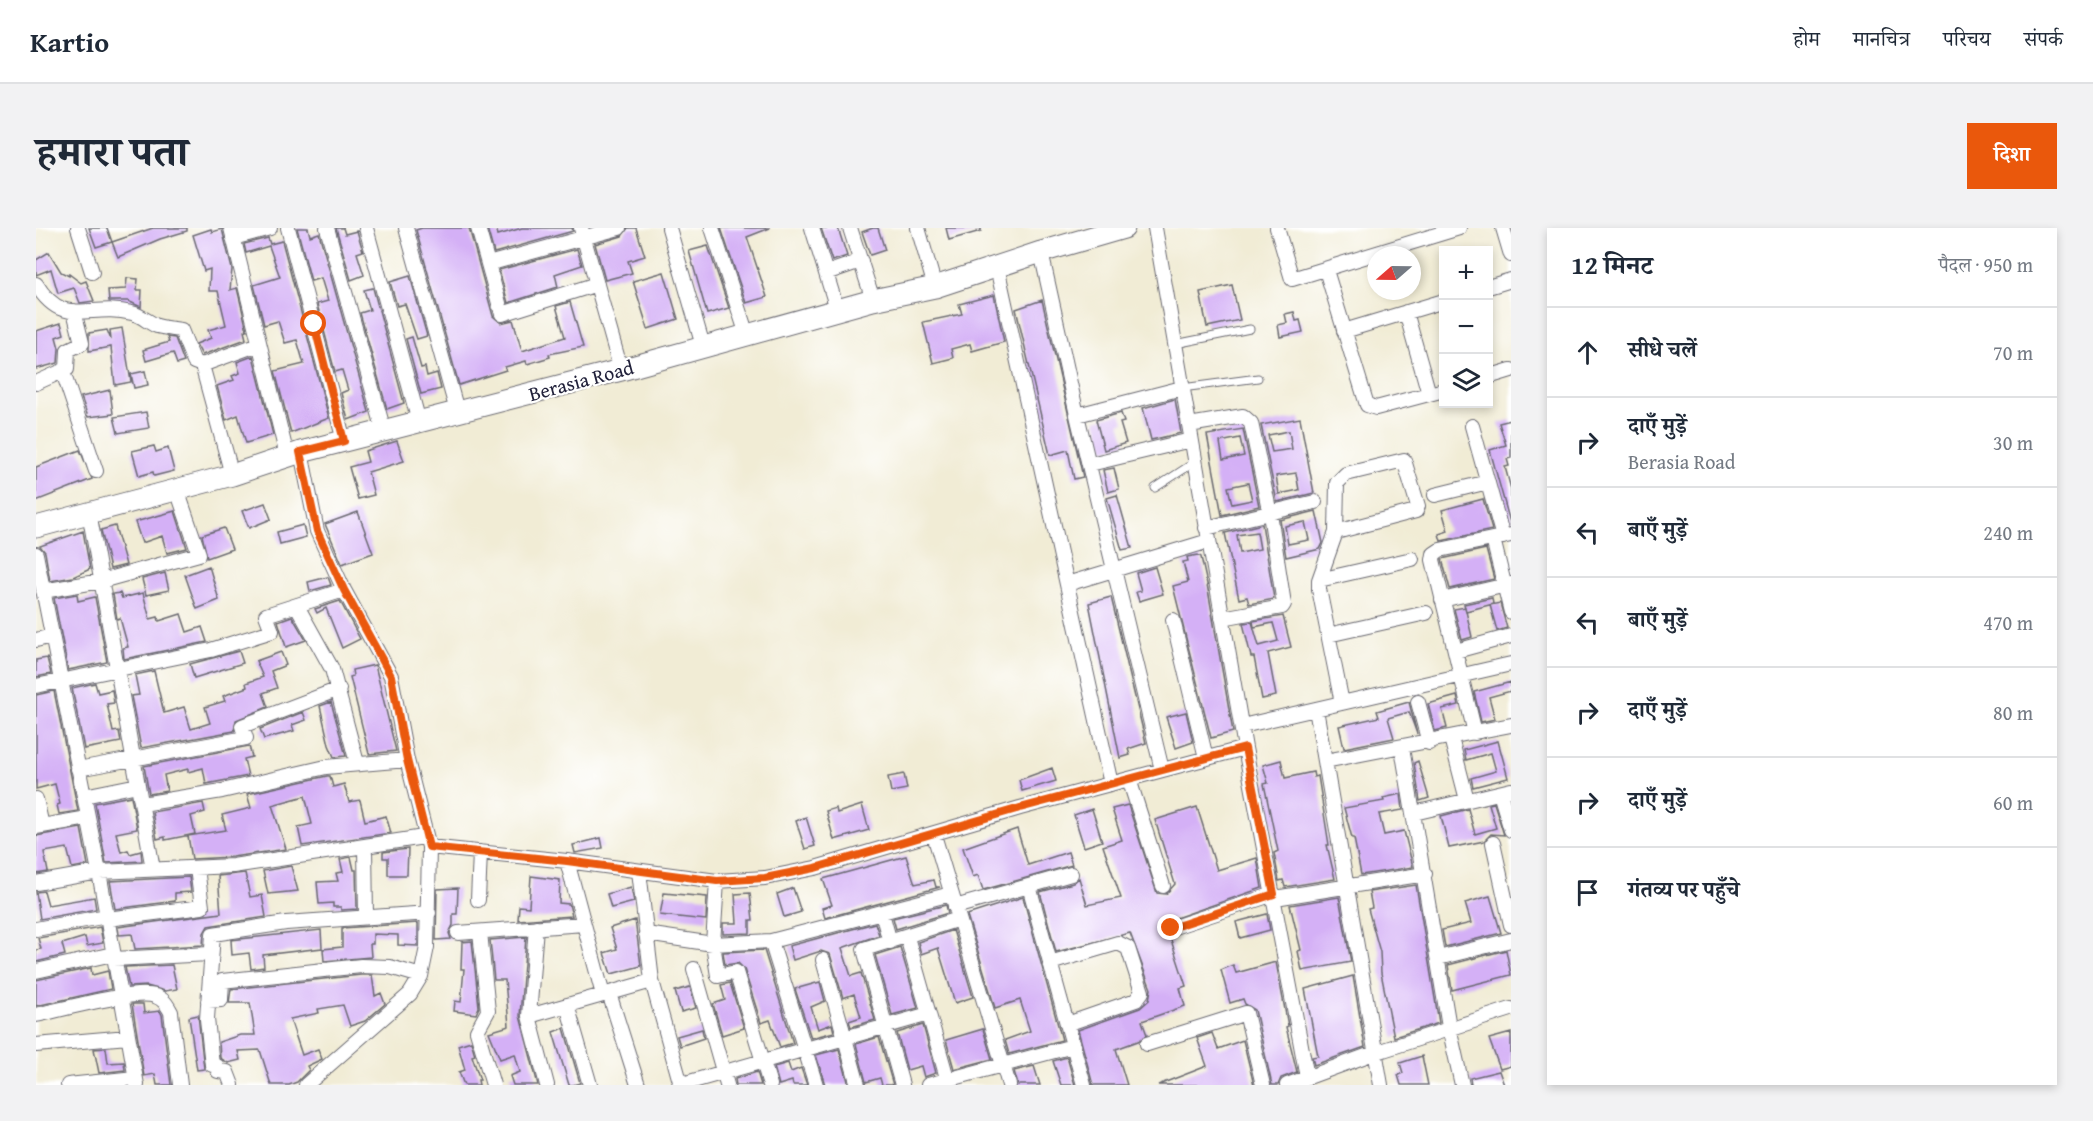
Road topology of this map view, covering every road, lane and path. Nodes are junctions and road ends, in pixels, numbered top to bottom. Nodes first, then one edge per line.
1 (78, 228) edge
2 (270, 228) edge
3 (288, 228) edge
4 (327, 228) edge
5 (366, 228) edge
6 (406, 228) edge
7 (478, 228) edge
8 (619, 228) edge
9 (669, 228) edge
10 (712, 228) edge
11 (812, 228) edge
12 (850, 228) edge
13 (918, 228) edge
14 (1124, 228) edge
15 (1155, 228) edge
16 (1277, 228) edge
17 (1459, 228) edge
18 (1503, 228) edge
19 (582, 232) edge
20 (232, 233) edge
21 (1041, 252) junction
22 (1511, 255) edge
23 (861, 261) junction
24 (488, 264) junction
25 (997, 267) junction
26 (1326, 270) junction
27 (92, 272) dead end
28 (826, 273) junction
29 (1511, 280) edge
30 (36, 284) edge
31 (597, 284) junction
32 (1493, 285) edge
33 (935, 287) junction
34 (873, 300) junction
35 (1439, 302) edge
36 (74, 311) junction
37 (838, 312) junction
38 (1406, 312) junction
39 (1250, 329) dead end
40 (1344, 331) junction
41 (747, 335) junction
42 (259, 344) junction
43 (1175, 344) junction
44 (703, 346) junction
45 (202, 366) junction
46 (621, 370) junction
47 (1511, 370) edge
48 (63, 372) junction
49 (1493, 375) edge
50 (1258, 378) dead end
51 (36, 383) edge
52 (1182, 388) junction
53 (1439, 391) edge
54 (1430, 394) junction
55 (457, 411) junction
56 (1077, 415) junction
57 (419, 422) junction
58 (1189, 425) junction
59 (1472, 426) dead end
60 (384, 432) junction
61 (1191, 440) junction
62 (344, 441) junction
63 (294, 454) junction
64 (1195, 462) junction
65 (1090, 464) junction
66 (96, 471) dead end
67 (232, 476) junction
68 (1488, 482) junction
69 (1155, 488) dead end
70 (177, 490) junction
71 (1435, 495) dead end
72 (1315, 502) dead end
73 (89, 512) junction
74 (1270, 514) junction
75 (36, 527) edge
76 (1336, 532) junction
77 (1207, 535) junction
78 (1502, 537) edge
79 (36, 554) edge
80 (1412, 559) dead end
81 (1114, 569) junction
82 (1319, 580) junction
83 (101, 581) junction
84 (1066, 584) junction
85 (1508, 585) edge
86 (344, 590) junction
87 (43, 591) junction
88 (1442, 600) junction
89 (297, 606) junction
90 (1511, 612) edge
91 (1426, 613) dead end
92 (1222, 618) junction
93 (1173, 620) dead end
94 (1328, 635) junction
95 (52, 636) junction
96 (1511, 636) edge
97 (36, 640) edge
98 (1456, 651) junction
99 (1511, 664) edge
100 (117, 670) junction
101 (1463, 675) junction
102 (61, 681) junction
103 (36, 686) edge
104 (339, 689) junction
105 (1418, 702) dead end
106 (1342, 703) junction
107 (1316, 710) junction
108 (1511, 725) edge
109 (1242, 726) junction
110 (1475, 733) junction
111 (1451, 738) junction
112 (1429, 743) junction
113 (1245, 748) junction
114 (1402, 748) junction
115 (133, 758) junction
116 (1206, 758) junction
117 (407, 760) junction
118 (1325, 761) junction
119 (357, 764) junction
120 (78, 769) junction
121 (1162, 770) junction
122 (1130, 779) junction
123 (1111, 784) junction
124 (138, 785) junction
125 (1506, 792) edge
126 (84, 796) junction
127 (36, 799) edge
128 (1467, 800) junction
129 (142, 804) junction
130 (1414, 813) junction
131 (88, 818) junction
132 (39, 827) edge
133 (1511, 830) edge
134 (934, 835) junction
135 (427, 842) junction
136 (1493, 843) dead end
137 (365, 846) junction
138 (480, 852) junction
139 (567, 861) junction
140 (197, 868) junction
141 (153, 869) junction
142 (639, 871) junction
143 (99, 872) junction
144 (1071, 874) dead end
145 (1425, 874) junction
146 (717, 881) junction
147 (36, 882) edge
148 (1029, 886) junction
149 (1163, 886) dead end
150 (1346, 887) junction
151 (1507, 887) edge
152 (1274, 896) junction
153 (478, 900) dead end
154 (955, 907) junction
155 (882, 913) junction
156 (429, 914) junction
157 (366, 917) junction
158 (107, 918) junction
159 (584, 924) junction
160 (1511, 925) edge
161 (536, 927) junction
162 (1171, 928) dead end
163 (36, 929) edge
164 (480, 932) junction
165 (458, 933) dead end
166 (646, 934) junction
167 (907, 937) junction
168 (1511, 940) edge
169 (771, 941) junction
170 (890, 942) junction
171 (713, 944) junction
172 (209, 954) junction
173 (114, 957) junction
174 (1438, 958) junction
175 (823, 960) dead end
176 (1050, 963) junction
177 (694, 969) dead end
178 (36, 971) edge
179 (421, 976) junction
180 (652, 981) junction
181 (606, 994) junction
182 (121, 998) junction
183 (208, 1001) junction
184 (567, 1005) junction
185 (1511, 1010) edge
186 (929, 1014) junction
187 (36, 1015) edge
188 (529, 1016) junction
189 (1067, 1024) junction
190 (886, 1026) junction
191 (1449, 1027) junction
192 (128, 1036) junction
193 (845, 1038) junction
194 (1148, 1044) dead end
195 (36, 1045) edge
196 (1073, 1046) junction
197 (805, 1049) junction
198 (1374, 1053) junction
199 (763, 1061) junction
200 (1003, 1065) junction
201 (1307, 1077) junction
202 (725, 1079) edge
203 (136, 1082) edge
204 (948, 1082) edge
205 (85, 1084) edge
206 (68, 1085) edge
207 (180, 1085) edge
208 (232, 1085) edge
209 (306, 1085) edge
210 (493, 1085) edge
211 (548, 1085) edge
212 (590, 1085) edge
213 (638, 1085) edge
214 (680, 1085) edge
215 (770, 1085) edge
216 (816, 1085) edge
217 (858, 1085) edge
218 (902, 1085) edge
219 (928, 1085) edge
220 (1009, 1085) edge
221 (1084, 1085) edge
222 (1263, 1085) edge
223 (1287, 1085) edge
224 (1381, 1085) edge
225 (1462, 1085) edge

1 - 27 street
2 - 20 street
3 - 62 street
4 - 60 street
5 - 57 street
6 - 55 street
7 - 24 street
8 - 19 street
9 - 44 street
10 - 41 street
11 - 28 street
12 - 23 street
13 - 33 street
14 - 21 main road, Berasia Road
15 - 43 street
16 - 26 street
17 - 26 street
18 - 22 street
19 - 24 street
19 - 31 street
20 - 42 street
21 - 25 main road, Berasia Road
21 - 56 street
23 - 28 street
23 - 34 street
24 - 31 street
25 - 33 main road, Berasia Road
25 - 84 street
26 - 40 street
28 - 37 street
29 - 32 street
30 - 36 street
31 - 46 street
33 - 34 main road, Berasia Road
34 - 37 main road, Berasia Road
35 - 38 street
36 - 45 street
36 - 48 street
37 - 41 main road, Berasia Road
38 - 40 street
38 - 54 street
39 - 43 lane
40 - 54 street
41 - 44 main road, Berasia Road
42 - 45 street
42 - 63 street
43 - 52 street
44 - 46 main road, Berasia Road
45 - 67 street
46 - 55 main road, Berasia Road
47 - 49 street
48 - 51 street
48 - 66 street
50 - 52 lane
52 - 56 street
52 - 58 street
53 - 54 street
55 - 57 main road, Berasia Road
56 - 65 street
57 - 60 main road, Berasia Road
58 - 61 street
58 - 74 street
59 - 68 street
60 - 62 main road, Berasia Road
61 - 64 street
61 - 65 street
62 - 63 main road, Berasia Road
63 - 67 main road, Berasia Road
63 - 86 street
64 - 69 lane
64 - 77 street
65 - 81 street
67 - 70 main road, Berasia Road
68 - 71 street
68 - 78 street
70 - 73 main road, Berasia Road
70 - 83 street
72 - 74 street
73 - 75 main road, Berasia Road
73 - 83 street
74 - 77 street
74 - 92 street
76 - 76 street
76 - 82 street
77 - 81 street
77 - 92 street
78 - 85 street
78 - 88 street
79 - 87 street
80 - 82 street
81 - 84 street
81 - 121 street
82 - 94 street
83 - 87 street
83 - 100 street
84 - 123 street
85 - 88 street
85 - 90 street
86 - 89 street
86 - 117 street
87 - 95 street
88 - 98 street
89 - 100 street
89 - 104 street
91 - 94 street
92 - 109 street
93 - 116 street
94 - 106 street
95 - 97 street
95 - 102 street
96 - 98 street
98 - 101 street
99 - 101 street
100 - 102 street
100 - 115 street
101 - 106 street
101 - 110 street
102 - 103 street
102 - 120 street
104 - 115 street
104 - 119 street
105 - 112 street
106 - 107 street
107 - 109 street
107 - 118 street
108 - 110 street
109 - 113 street
110 - 111 street
111 - 112 street
111 - 128 street
112 - 114 street
113 - 116 street
113 - 152 street
114 - 118 street
114 - 130 street
115 - 120 street
115 - 124 street
116 - 121 street
117 - 119 street
117 - 135 street
118 - 150 street
119 - 129 street
120 - 126 street
121 - 122 street
122 - 123 street
122 - 149 street
123 - 134 street
124 - 126 street
124 - 129 street
125 - 128 street
125 - 133 street
126 - 131 street
127 - 132 street
128 - 130 street
129 - 141 street
130 - 145 street
131 - 132 street
131 - 143 street
134 - 146 street
134 - 154 street
135 - 137 street
135 - 138 street
135 - 156 street
136 - 151 street
137 - 140 street
137 - 157 street
138 - 139 street
138 - 153 street
139 - 142 street
139 - 159 street
140 - 141 street
140 - 158 street
141 - 143 street
142 - 146 street
142 - 166 street
143 - 147 street
143 - 158 street
144 - 148 street
145 - 150 street
145 - 174 street
146 - 171 street
148 - 154 street
148 - 176 street
150 - 152 street
150 - 198 street
151 - 160 street
152 - 162 street
152 - 201 street
154 - 155 street
154 - 167 street
154 - 200 street
155 - 169 street
155 - 170 street
156 - 157 street
156 - 179 street
157 - 172 street
158 - 163 street
158 - 173 street
159 - 161 street
159 - 181 street
161 - 164 street
161 - 188 street
164 - 165 street
164 - 210 street
166 - 171 street
166 - 180 street
167 - 170 street
167 - 186 street
168 - 174 street
169 - 171 street
169 - 197 street
170 - 190 street
171 - 199 street
172 - 173 street
172 - 183 street
173 - 178 street
173 - 182 street
174 - 191 street
175 - 193 street
176 - 189 street
176 - 189 street
177 - 202 street
179 - 183 street
179 - 209 street
180 - 181 street
180 - 214 street
181 - 184 street
181 - 213 street
182 - 187 street
182 - 192 street
182 - 207 street
183 - 208 street
184 - 188 street
184 - 212 street
185 - 191 street
186 - 190 street
186 - 204 street
188 - 211 street
189 - 196 street
190 - 193 street
190 - 218 street
191 - 198 street
191 - 225 street
192 - 195 street
192 - 203 street
193 - 197 street
193 - 217 street
194 - 222 street
196 - 200 street
196 - 221 street
197 - 199 street
197 - 216 street
198 - 201 street
198 - 224 street
199 - 202 street
199 - 215 street
200 - 204 street
200 - 220 street
201 - 223 street
202 - 214 street
203 - 205 street
204 - 219 street
205 - 206 street

